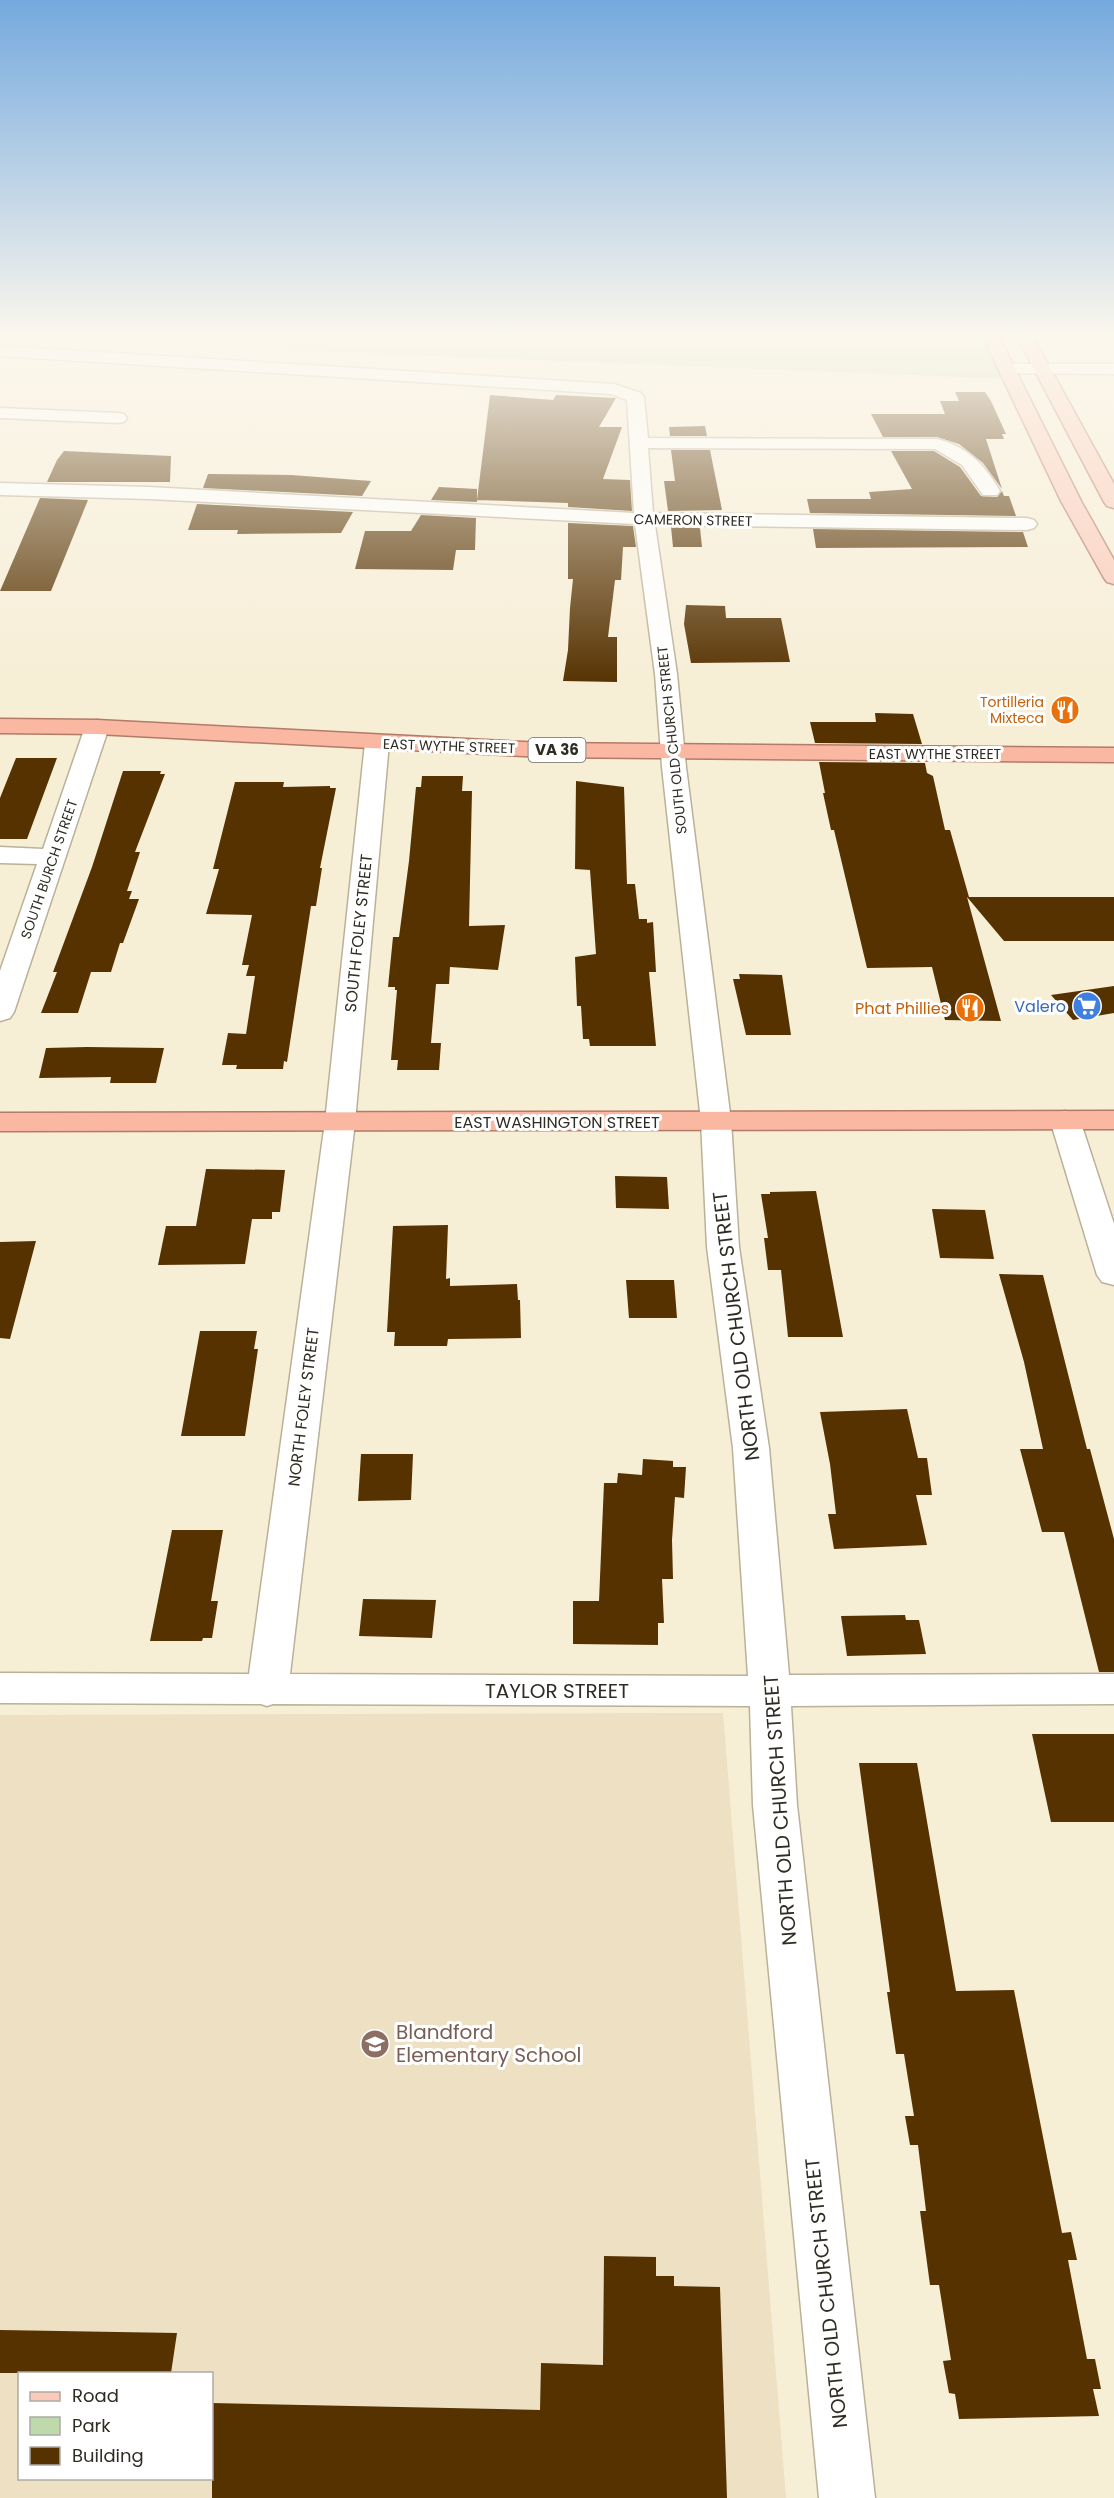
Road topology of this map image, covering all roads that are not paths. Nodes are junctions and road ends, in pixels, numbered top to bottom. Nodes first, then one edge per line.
1 (641, 452) edge
2 (953, 452) edge
3 (1047, 452) edge
4 (1087, 452) edge
5 (0, 489) edge
6 (990, 491) dead end
7 (1114, 502) edge
8 (644, 519) junction
9 (1027, 524) dead end
10 (1114, 578) edge
11 (0, 726) edge
12 (97, 727) junction
13 (377, 743) junction
14 (673, 752) junction
15 (1114, 755) edge
16 (0, 855) edge
17 (53, 856) junction
18 (0, 1012) edge
19 (1114, 1119) edge
20 (1065, 1120) junction
21 (716, 1121) junction
22 (0, 1122) edge
23 (340, 1122) junction
24 (1114, 1275) edge
25 (0, 1688) edge
26 (1114, 1689) edge
27 (267, 1691) junction
28 (771, 1691) junction
29 (847, 2498) edge

1 - 8 street, SOUTH OLD CHURCH STREET
2 - 6 street
3 - 10 main road
4 - 7 main road
5 - 8 street, CAMERON STREET
8 - 9 street, CAMERON STREET
8 - 14 street, SOUTH OLD CHURCH STREET
11 - 12 highway, EAST WYTHE STREET / VA 36
12 - 13 highway, EAST WYTHE STREET / VA 36
12 - 17 street, SOUTH BURCH STREET
13 - 14 highway, EAST WYTHE STREET / VA 36
13 - 23 street, SOUTH FOLEY STREET
14 - 15 highway, EAST WYTHE STREET / VA 36
14 - 21 street, SOUTH OLD CHURCH STREET
16 - 17 street
17 - 18 street, SOUTH BURCH STREET
19 - 20 highway, EAST WASHINGTON STREET
20 - 21 highway, EAST WASHINGTON STREET
20 - 24 street
21 - 23 highway, EAST WASHINGTON STREET
21 - 28 street, NORTH OLD CHURCH STREET
22 - 23 highway, EAST WASHINGTON STREET
23 - 27 street, NORTH FOLEY STREET
25 - 27 street, TAYLOR STREET
26 - 28 street, TAYLOR STREET
27 - 28 street, TAYLOR STREET
28 - 29 street, NORTH OLD CHURCH STREET

